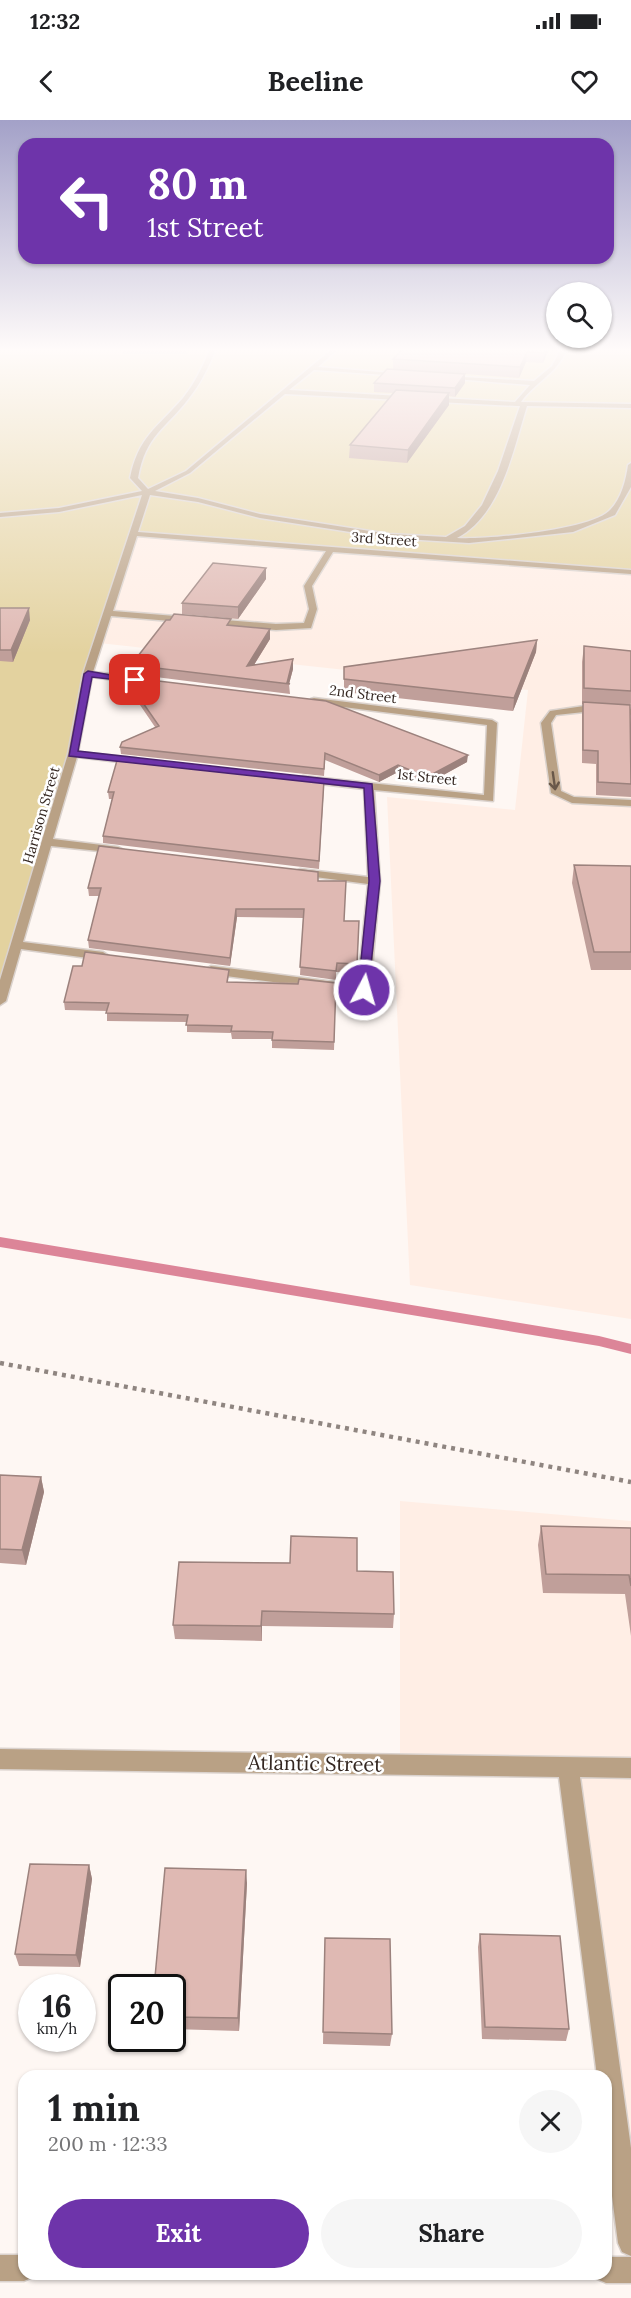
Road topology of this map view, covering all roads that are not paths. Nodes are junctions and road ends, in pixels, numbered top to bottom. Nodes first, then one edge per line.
1 (140, 451) edge
2 (214, 451) edge
3 (509, 451) edge
4 (631, 465) edge
5 (147, 492) junction
6 (0, 514) edge
7 (136, 534) junction
8 (447, 540) junction
9 (331, 549) junction
10 (631, 572) edge
11 (109, 613) junction
12 (88, 674) junction
13 (159, 682) edge
14 (302, 700) edge
15 (631, 712) edge
16 (492, 723) joint
17 (73, 754) junction
18 (144, 761) edge
19 (286, 777) edge
20 (369, 786) junction
21 (631, 803) edge
22 (47, 842) junction
23 (129, 852) edge
24 (293, 871) edge
25 (374, 881) junction
26 (17, 945) junction
27 (121, 958) edge
28 (202, 969) edge
29 (0, 1001) edge
30 (0, 1759) edge
31 (568, 1767) junction
32 (631, 1768) edge
33 (608, 2070) edge
34 (612, 2099) edge
35 (631, 2243) edge
36 (0, 2268) edge
37 (18, 2268) edge
38 (612, 2270) edge
39 (631, 2270) edge

1 - 5 street
2 - 5 street
3 - 8 street
4 - 8 street
5 - 6 street
5 - 7 street, Harrison Street
5 - 8 street
7 - 9 street, 3rd Street
7 - 11 street, Harrison Street
9 - 10 street, 3rd Street
9 - 11 street
11 - 12 street, Harrison Street
12 - 13 street
12 - 17 street, Harrison Street
14 - 16 street, 2nd Street
15 -> 21 street
16 - 20 street, 1st Street
17 - 18 street
17 - 22 street, Harrison Street
19 - 20 street, 1st Street
20 - 25 street
22 - 23 street
22 - 26 street, Harrison Street
24 - 25 street
25 - 28 street
26 - 27 street
26 - 29 street, Harrison Street
30 - 31 street, Atlantic Street
31 - 32 street, Atlantic Street
31 - 33 street
34 - 35 street
36 - 37 street
38 - 39 street

